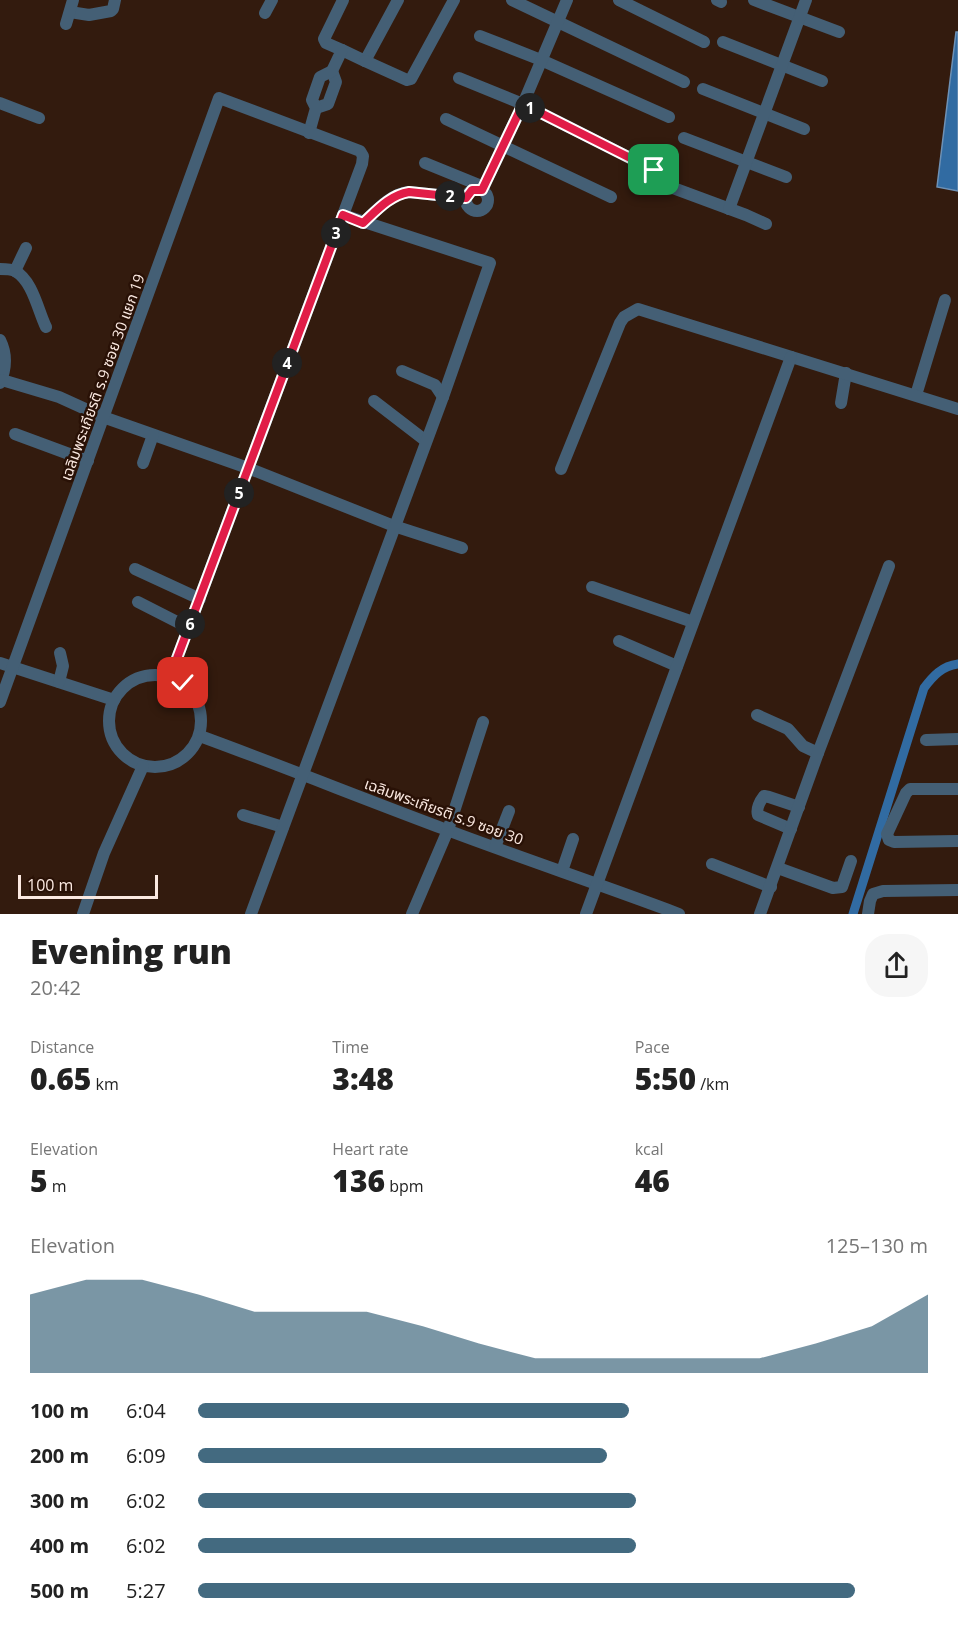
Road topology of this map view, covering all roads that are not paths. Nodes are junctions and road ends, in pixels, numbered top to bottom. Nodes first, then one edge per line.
1 (115, 0) edge
2 (272, 0) edge
3 (343, 0) edge
4 (398, 0) edge
5 (454, 0) edge
6 (512, 0) edge
7 (567, 0) edge
8 (619, 0) edge
9 (754, 0) edge
10 (806, 0) edge
11 (71, 6) edge
12 (265, 13) dead end
13 (800, 17) junction
14 (558, 22) junction
15 (66, 24) dead end
16 (839, 32) dead end
17 (480, 36) dead end
18 (704, 42) dead end
19 (723, 42) dead end
20 (342, 50) junction
21 (541, 60) junction
22 (365, 61) junction
23 (781, 64) junction
24 (459, 78) dead end
25 (822, 81) dead end
26 (684, 82) dead end
27 (704, 89) dead end
28 (0, 103) edge
29 (523, 104) junction
30 (763, 113) junction
31 (669, 117) dead end
32 (39, 118) dead end
33 (447, 119) dead end
34 (804, 129) dead end
35 (309, 133) junction
36 (684, 138) dead end
37 (502, 146) junction
38 (746, 161) junction
39 (425, 163) dead end
40 (654, 170) dead end
41 (786, 177) dead end
42 (665, 185) dead end
43 (483, 188) junction
44 (611, 197) dead end
45 (466, 198) junction
46 (729, 208) junction
47 (343, 215) junction
48 (363, 223) junction
49 (766, 224) dead end
50 (26, 248) dead end
51 (0, 269) edge
52 (15, 271) junction
53 (945, 300) dead end
54 (46, 327) dead end
55 (0, 340) edge
56 (791, 357) junction
57 (402, 371) dead end
58 (846, 373) junction
59 (1, 381) edge
60 (916, 395) junction
61 (443, 397) junction
62 (374, 401) dead end
63 (841, 403) dead end
64 (958, 409) edge
65 (103, 417) junction
66 (15, 434) dead end
67 (153, 435) junction
68 (426, 441) junction
69 (88, 461) junction
70 (143, 464) dead end
71 (248, 468) junction
72 (561, 469) dead end
73 (394, 526) junction
74 (462, 548) dead end
75 (889, 566) dead end
76 (135, 570) dead end
77 (592, 587) dead end
78 (200, 599) junction
79 (138, 602) dead end
80 (693, 622) junction
81 (189, 628) junction
82 (619, 641) dead end
83 (60, 653) dead end
84 (0, 663) edge
85 (13, 666) junction
86 (677, 666) junction
87 (170, 677) junction
88 (59, 682) junction
89 (114, 700) junction
90 (0, 702) edge
91 (757, 715) dead end
92 (483, 722) dead end
93 (200, 736) junction
94 (958, 739) edge
95 (926, 740) dead end
96 (818, 753) junction
97 (143, 766) junction
98 (303, 774) junction
99 (958, 789) edge
100 (800, 807) junction
101 (509, 811) dead end
102 (243, 815) dead end
103 (283, 827) junction
104 (791, 829) junction
105 (448, 830) junction
106 (573, 839) dead end
107 (958, 841) edge
108 (495, 847) junction
109 (851, 861) dead end
110 (712, 864) dead end
111 (778, 868) junction
112 (562, 871) junction
113 (597, 883) junction
114 (771, 886) junction
115 (958, 890) edge
116 (417, 913) edge
117 (83, 914) edge
118 (251, 914) edge
119 (586, 914) edge
120 (679, 914) edge
121 (760, 914) edge
122 (868, 914) edge

1 - 11 street
2 - 12 street
3 - 20 street
4 - 22 street
5 - 22 street
6 - 14 street
7 - 14 street
8 - 18 street
9 - 13 street
10 - 13 street
11 - 15 street
13 - 16 street
13 - 23 street
14 - 21 street
14 - 26 street
17 - 21 street
19 - 23 street
20 - 22 street
20 - 35 street
21 - 29 street
21 - 31 street
23 - 25 street
23 - 30 street
24 - 29 street
27 - 30 street
28 - 32 street
29 - 37 street
29 - 40 street
30 - 34 street
30 - 38 street
33 - 37 street
35 - 47 street
35 - 65 street, เฉลิมพระเกียรติ ร.9 ซอย 30 แยก 19
36 - 38 street
37 - 43 street
37 - 44 street
38 - 41 street
38 - 46 street
39 - 43 street
42 - 46 street
43 - 45 street
43 - 45 street
45 - 48 street
46 - 49 street
47 - 48 street
47 - 71 street
48 - 61 street
50 - 52 street
51 - 52 street
52 - 54 street
53 - 60 street
55 - 59 street
56 - 58 street
56 - 72 street
56 - 80 street
57 - 61 street
58 - 60 street
58 - 63 street
59 - 65 street
60 - 64 street
61 - 68 street
62 - 68 street
65 - 67 street
65 - 69 street, เฉลิมพระเกียรติ ร.9 ซอย 30 แยก 19
66 - 69 street
67 - 70 street
67 - 71 street
68 - 73 street
69 - 85 street, เฉลิมพระเกียรติ ร.9 ซอย 30 แยก 19
71 - 73 street
71 - 78 street
73 - 74 street
73 - 98 street
75 - 96 street
76 - 78 street
77 - 80 street
78 - 81 street
79 - 81 street
80 - 86 street
81 - 87 street
82 - 86 street
83 - 88 street
84 - 85 street
85 - 88 street
85 - 90 street, เฉลิมพระเกียรติ ร.9 ซอย 30 แยก 19
86 - 113 street
87 - 89 street
87 - 93 street
88 - 89 street
89 - 97 street
91 - 96 street
92 - 105 street
93 - 97 street
93 - 98 street, เฉลิมพระเกียรติ ร.9 ซอย 30
94 - 95 street
96 - 100 street
97 - 117 street
98 - 103 street
98 - 105 street, เฉลิมพระเกียรติ ร.9 ซอย 30
99 - 107 street
100 - 104 street
100 - 104 street
101 - 108 street
102 - 103 street
103 - 118 street
104 - 111 street
105 - 108 street, เฉลิมพระเกียรติ ร.9 ซอย 30
105 - 116 street
106 - 112 street
108 - 112 street, เฉลิมพระเกียรติ ร.9 ซอย 30
109 - 111 street
110 - 114 street
111 - 114 street
112 - 113 street, เฉลิมพระเกียรติ ร.9 ซอย 30
113 - 119 street
113 - 120 street, เฉลิมพระเกียรติ ร.9 ซอย 30
114 - 121 street
115 - 122 street

